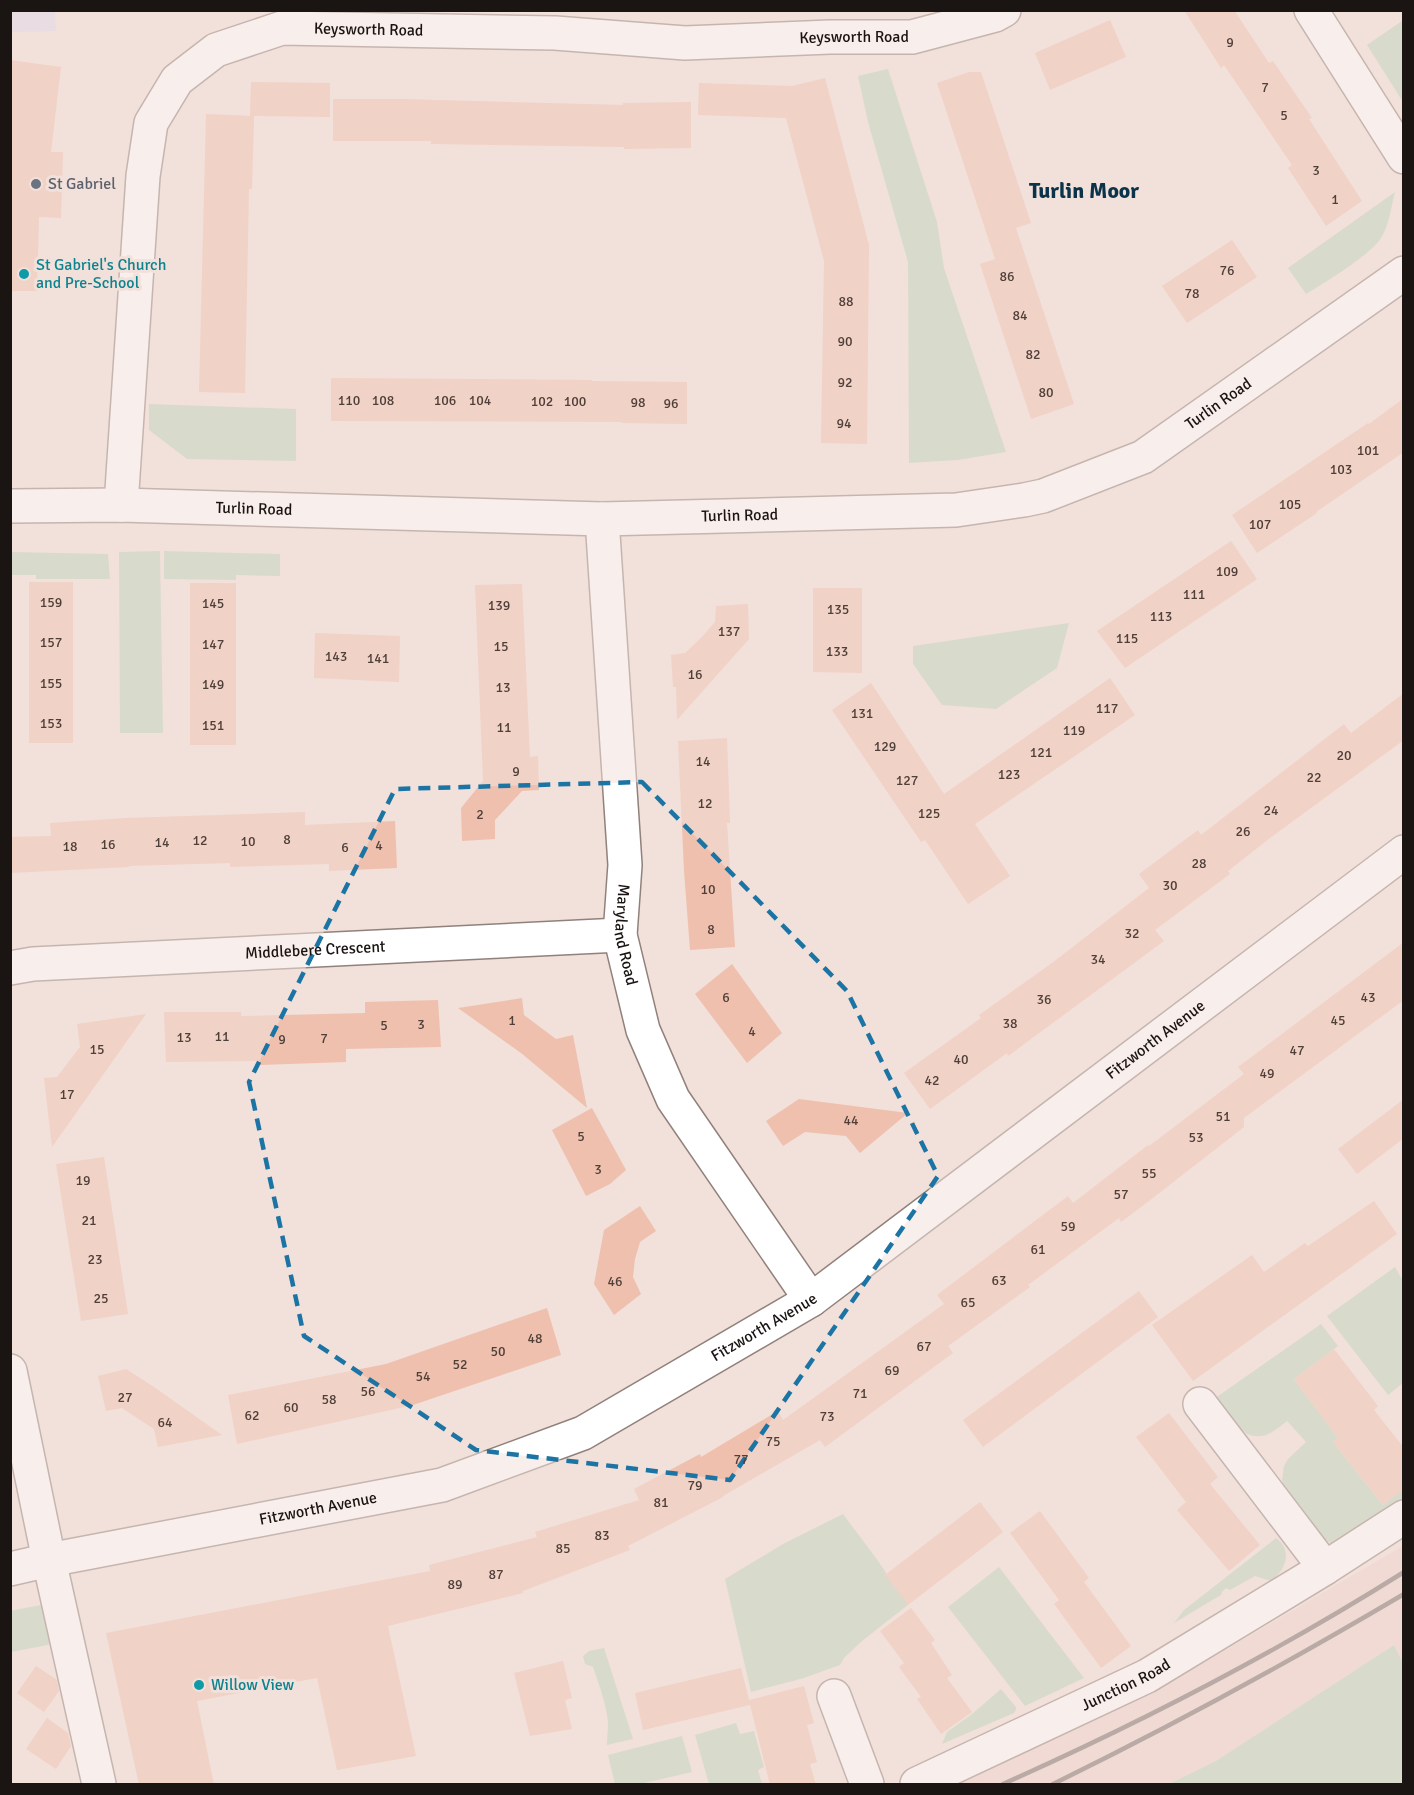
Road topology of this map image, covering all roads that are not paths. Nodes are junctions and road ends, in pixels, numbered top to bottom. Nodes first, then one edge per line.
1 (1004, 10) edge
2 (1311, 10) edge
3 (1404, 157) edge
4 (1404, 273) edge
5 (121, 505) junction
6 (10, 507) edge
7 (602, 519) junction
8 (1404, 852) edge
9 (620, 935) junction
10 (10, 968) edge
11 (811, 1300) junction
12 (10, 1371) edge
13 (1200, 1404) dead end
14 (1404, 1517) edge
15 (49, 1560) junction
16 (1325, 1568) junction
17 (10, 1569) edge
18 (834, 1696) dead end
19 (99, 1785) edge
20 (867, 1785) edge
21 (917, 1785) edge

1 - 5 street, Keysworth Road
2 - 3 street
4 - 7 street, Turlin Road
5 - 6 street, Turlin Road
5 - 7 street, Turlin Road
7 - 9 street, Maryland Road
8 - 11 street, Fitzworth Avenue
9 - 10 street, Middlebere Crescent
9 - 11 street, Maryland Road
11 - 15 street, Fitzworth Avenue
12 - 15 street
13 - 16 street
14 - 16 street, Junction Road
15 - 17 street, Fitzworth Avenue
15 - 19 street
16 - 21 street, Junction Road
18 - 20 street

